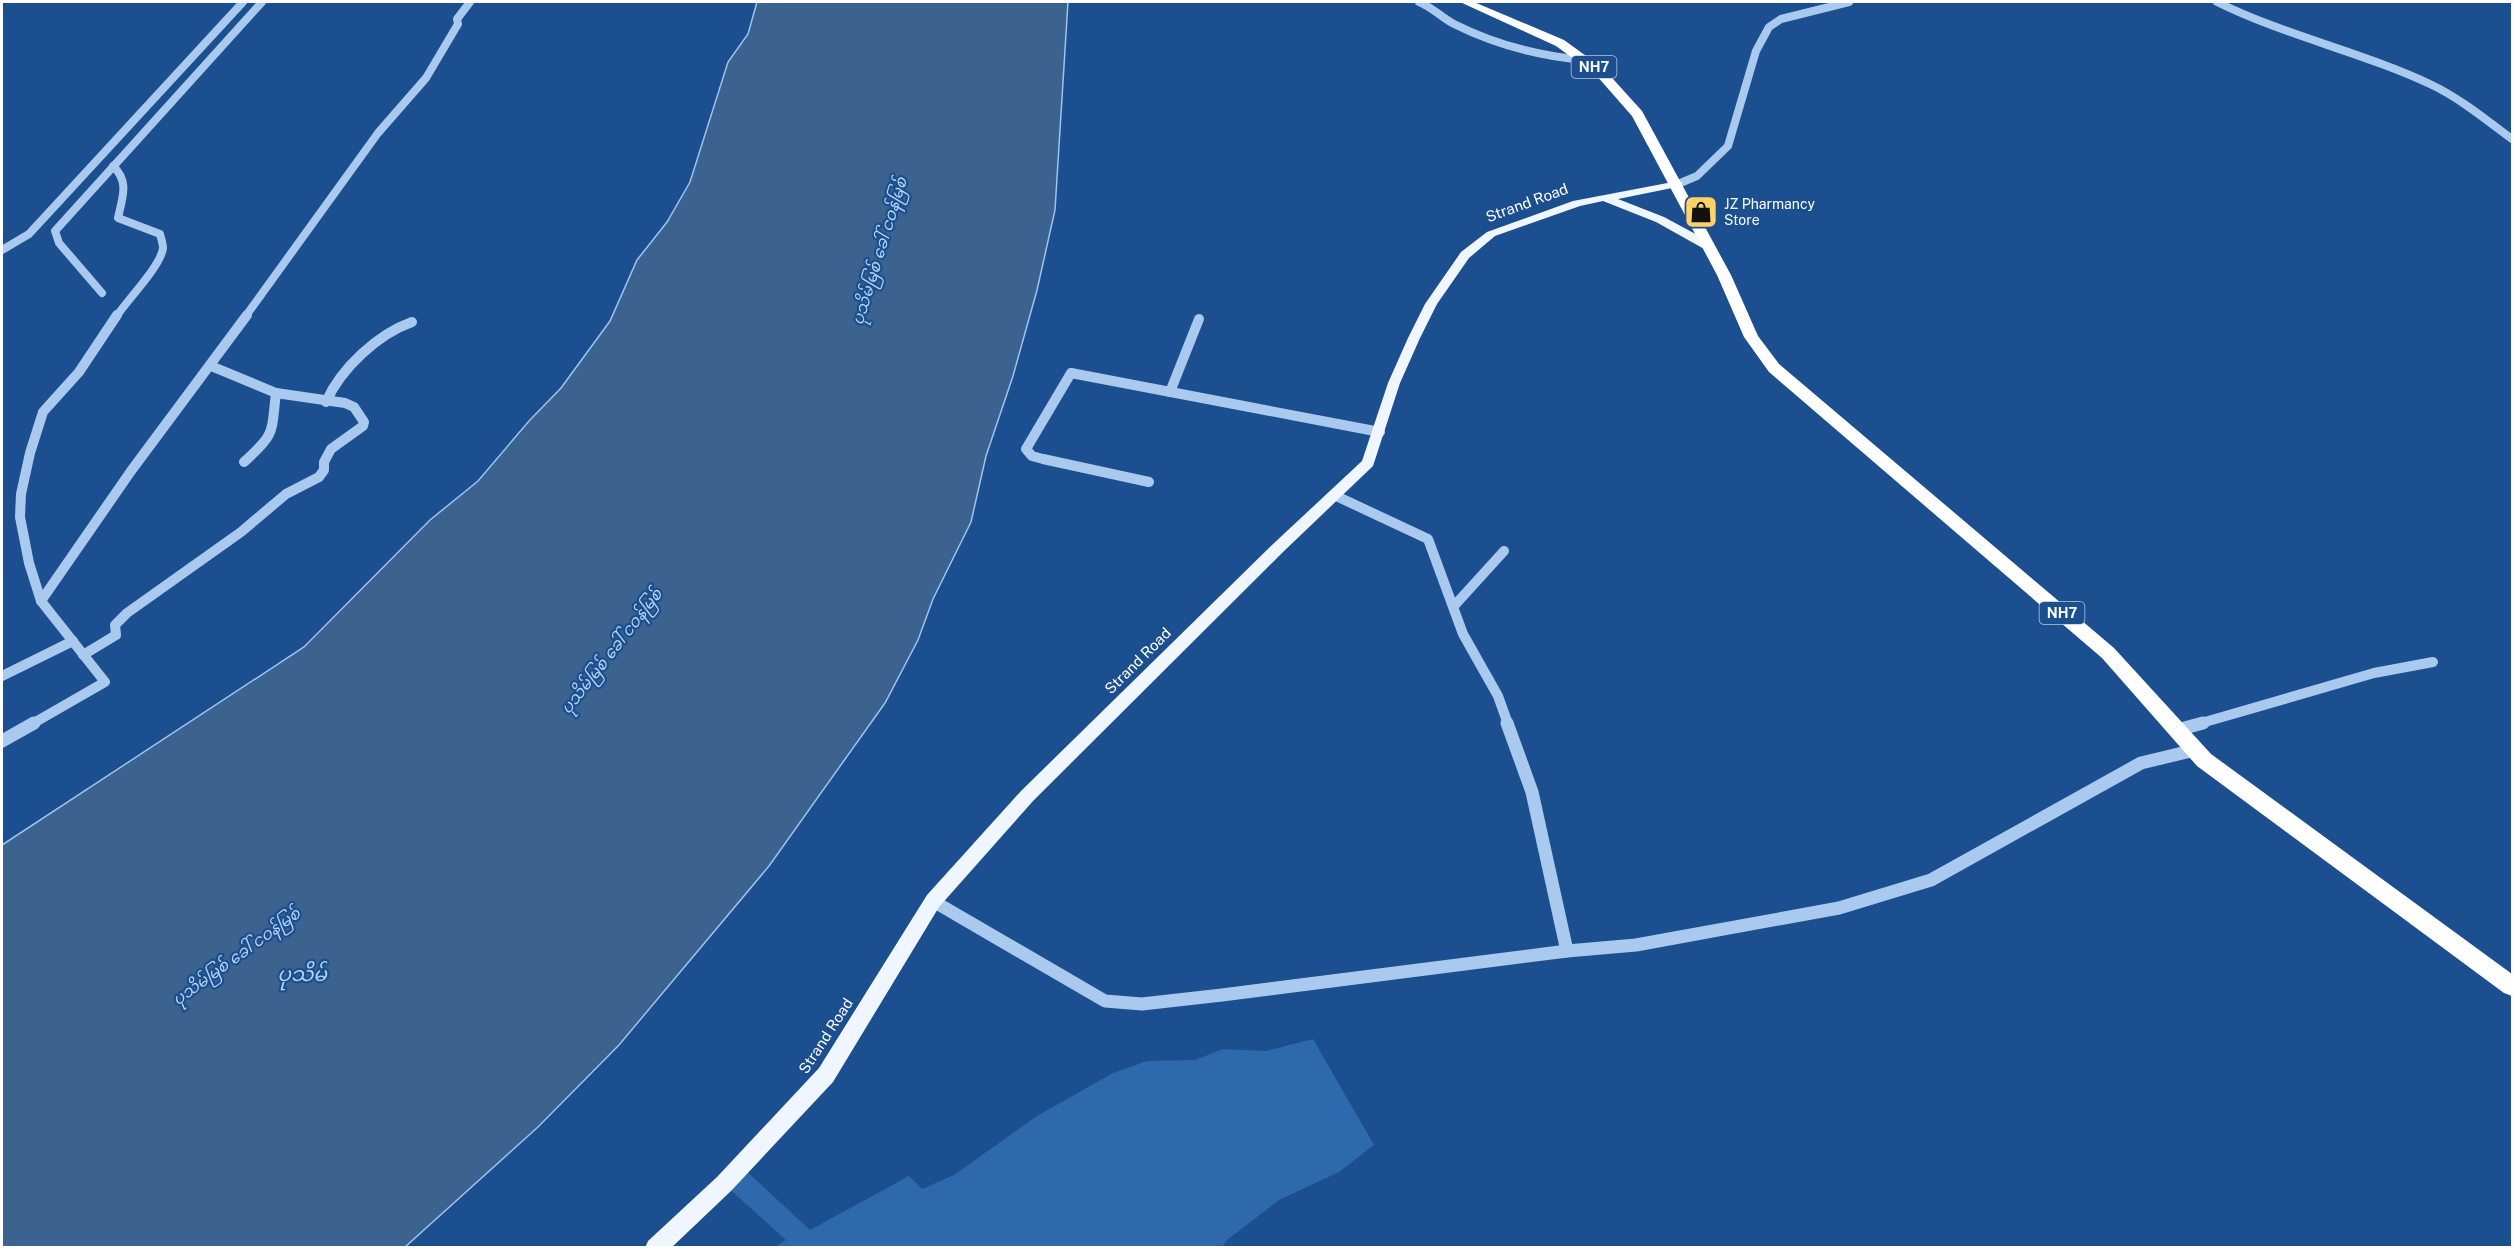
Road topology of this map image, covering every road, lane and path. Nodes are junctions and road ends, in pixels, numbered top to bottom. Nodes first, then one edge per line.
1 (243, 2) edge
2 (262, 2) edge
3 (470, 2) edge
4 (1419, 2) edge
5 (1466, 2) edge
6 (1849, 2) edge
7 (2217, 2) edge
8 (1583, 60) junction
9 (2512, 139) edge
10 (113, 166) junction
11 (1678, 184) junction
12 (1604, 198) junction
13 (1710, 247) junction
14 (2, 250) edge
15 (102, 293) dead end
16 (1199, 319) dead end
17 (412, 322) dead end
18 (211, 366) junction
19 (1170, 392) junction
20 (276, 393) junction
21 (326, 402) junction
22 (1380, 432) junction
23 (244, 462) dead end
24 (1149, 482) dead end
25 (1335, 495) junction
26 (1504, 551) dead end
27 (41, 601) junction
28 (1454, 606) junction
29 (73, 641) junction
30 (83, 655) junction
31 (2433, 662) dead end
32 (2, 676) edge
33 (2177, 730) junction
34 (2, 741) edge
35 (2195, 750) junction
36 (933, 901) junction
37 (1567, 951) junction
38 (2512, 986) edge
39 (655, 1248) edge

1 - 14 street
2 - 10 street
3 - 18 street
4 - 8 street
5 - 8 highway, NH7
6 - 11 street
7 - 9 street
8 - 11 highway, NH7
10 - 15 street
10 - 27 street
11 - 12 main road, Strand Road
11 - 13 highway, NH7
12 - 13 main road
12 - 22 main road, Strand Road
13 - 33 highway, NH7
16 - 19 street
17 - 21 street
18 - 20 street
18 - 27 street
19 - 22 street
19 - 24 street
20 - 21 street
20 - 23 street
21 - 30 street
22 - 25 main road, Strand Road
25 - 28 street
25 - 36 main road, Strand Road
26 - 28 street
27 - 29 street
28 - 37 street
29 - 30 street
29 - 32 street
30 - 34 street
31 - 33 street
33 - 35 highway, NH7
35 - 37 street
35 - 38 highway, NH7
36 - 37 street
36 - 39 main road, Strand Road

